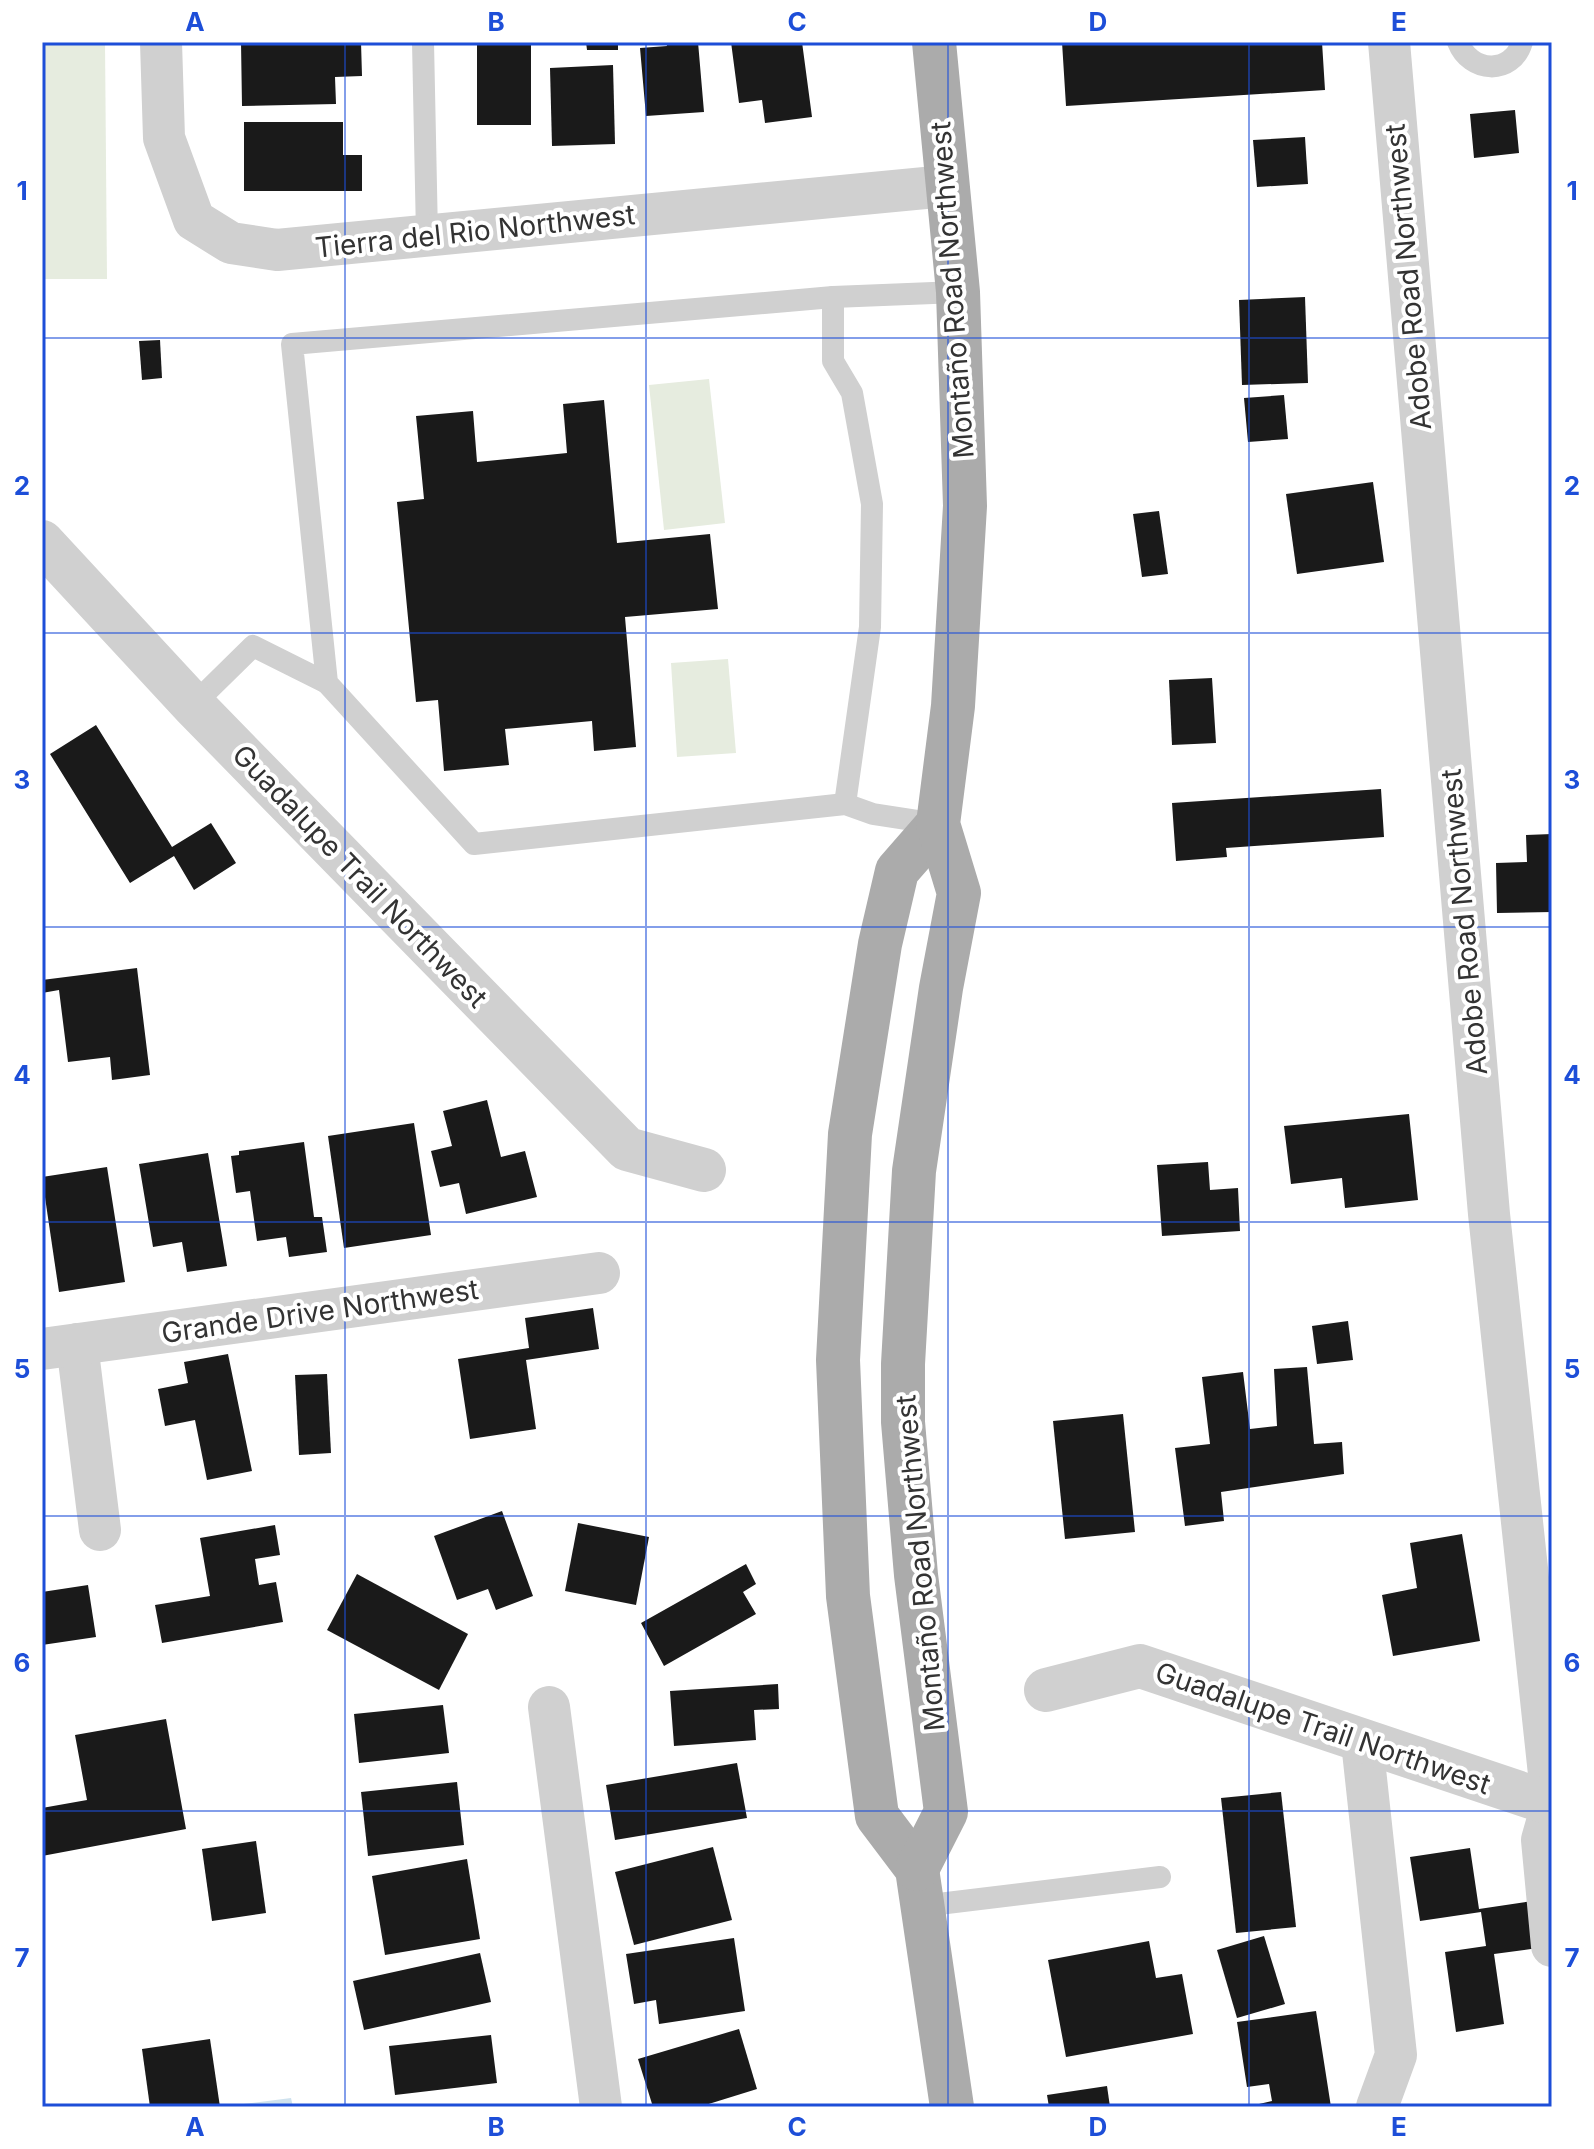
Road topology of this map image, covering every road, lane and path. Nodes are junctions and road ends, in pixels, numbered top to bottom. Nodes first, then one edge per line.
1 (161, 42) edge
2 (423, 42) edge
3 (934, 42) edge
4 (1389, 42) edge
5 (1458, 42) edge
6 (1522, 42) edge
7 (946, 186) junction
8 (427, 235) junction
9 (958, 292) junction
10 (833, 297) junction
11 (42, 542) edge
12 (327, 683) junction
13 (193, 705) junction
14 (845, 804) junction
15 (938, 824) junction
16 (704, 1170) dead end
17 (599, 1273) dead end
18 (59, 1347) edge
19 (100, 1530) dead end
20 (1046, 1690) dead end
21 (549, 1707) dead end
22 (1362, 1742) junction
23 (1552, 1804) edge
24 (1160, 1877) dead end
25 (919, 1887) junction
26 (1552, 1946) edge
27 (601, 2107) edge
28 (952, 2107) edge
29 (1377, 2107) edge

1 - 8 street, Tierra del Rio Northwest
2 - 8 lane
3 - 7 main road, Montaño Road Northwest
4 - 23 street, Adobe Road Northwest
5 - 6 lane
7 - 8 street, Tierra del Rio Northwest
7 - 9 main road, Montaño Road Northwest
9 - 10 lane
9 - 15 main road, Montaño Road Northwest
10 - 12 lane
10 - 14 lane
11 - 13 street, Guadalupe Trail Northwest
12 - 13 lane
12 - 14 lane
13 - 16 street, Guadalupe Trail Northwest
14 - 15 lane
15 - 25 main road, Montaño Road Northwest
15 - 25 main road
17 - 18 street, Grande Drive Northwest
18 - 19 street
20 - 22 street, Guadalupe Trail Northwest
21 - 27 street
22 - 23 street, Guadalupe Trail Northwest
22 - 29 street
23 - 26 street, Adobe Road Northwest
24 - 25 lane
25 - 28 main road

